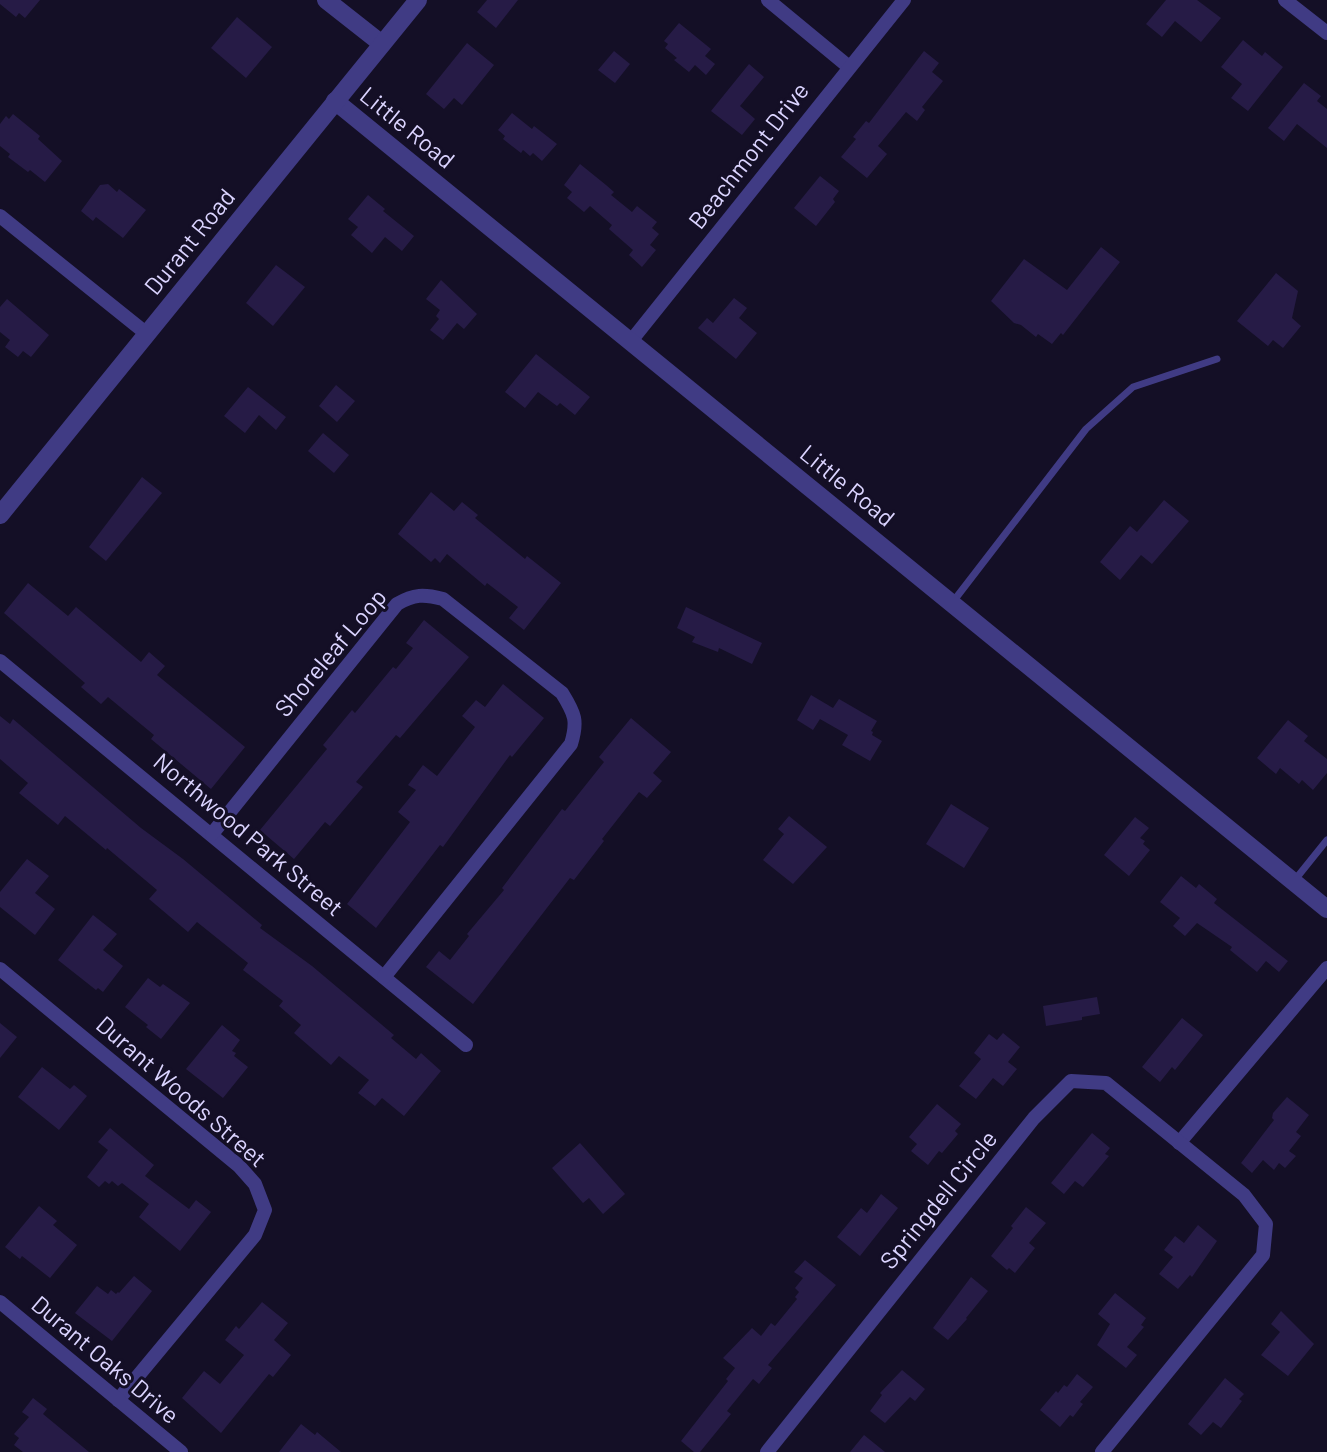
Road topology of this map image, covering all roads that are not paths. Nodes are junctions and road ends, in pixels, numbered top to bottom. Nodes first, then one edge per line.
1 (326, 0) edge
2 (418, 0) edge
3 (768, 0) edge
4 (904, 0) edge
5 (1285, 0) edge
6 (1327, 33) edge
7 (382, 44) junction
8 (849, 67) junction
9 (335, 101) junction
10 (0, 216) edge
11 (146, 334) junction
12 (631, 341) junction
13 (1217, 359) dead end
14 (0, 515) edge
15 (952, 603) junction
16 (0, 661) edge
17 (212, 834) junction
18 (1327, 840) edge
19 (1294, 882) junction
20 (1327, 909) edge
21 (1327, 968) edge
22 (0, 969) edge
23 (384, 977) junction
24 (466, 1045) dead end
25 (1179, 1143) junction
26 (0, 1302) edge
27 (118, 1400) junction
28 (181, 1452) edge
29 (767, 1452) edge
30 (1102, 1452) edge

1 - 7 street
2 - 7 street, Durant Road
3 - 8 street
4 - 8 street, Beachmont Drive
5 - 6 street
7 - 9 street, Durant Road
8 - 12 street, Beachmont Drive
9 - 11 street, Durant Road
9 - 12 street, Little Road
10 - 11 street
11 - 14 street, Durant Road
12 - 15 street, Little Road
13 - 15 lane
15 - 19 street, Little Road
16 - 17 street, Northwood Park Street
17 - 23 street, Northwood Park Street
17 - 23 street, Shoreleaf Loop
18 - 19 lane
19 - 20 street, Little Road
21 - 25 street
22 - 27 street, Durant Woods Street
23 - 24 street, Northwood Park Street
25 - 29 street, Springdell Circle
25 - 30 street, Springdell Circle
26 - 27 street, Durant Oaks Drive
27 - 28 street, Durant Oaks Drive

